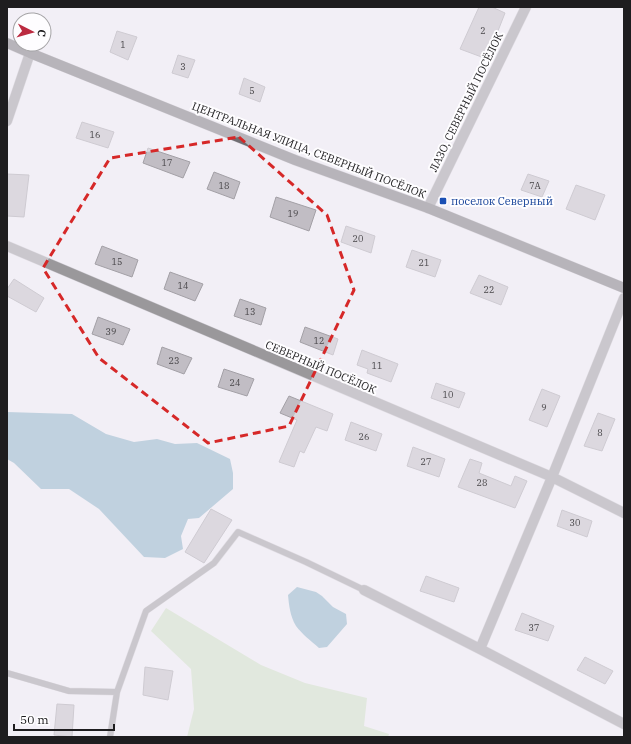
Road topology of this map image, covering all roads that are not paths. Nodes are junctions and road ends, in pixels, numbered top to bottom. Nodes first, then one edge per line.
1 (526, 7) edge
2 (7, 43) edge
3 (30, 53) junction
4 (7, 121) edge
5 (428, 208) junction
6 (7, 246) edge
7 (624, 288) edge
8 (624, 298) edge
9 (552, 477) junction
10 (624, 514) edge
11 (364, 590) joint
12 (480, 649) junction
13 (7, 673) edge
14 (117, 692) junction
15 (624, 724) edge
16 (110, 737) edge

1 - 5 street, ЛАЗО, СЕВЕРНЫЙ ПОСЁЛОК
2 - 3 street, ЦЕНТРАЛЬНАЯ УЛИЦА, СЕВЕРНЫЙ ПОСЁЛОК
3 - 4 street
3 - 5 street, ЦЕНТРАЛЬНАЯ УЛИЦА, СЕВЕРНЫЙ ПОСЁЛОК
5 - 7 street, ЦЕНТРАЛЬНАЯ УЛИЦА, СЕВЕРНЫЙ ПОСЁЛОК
6 - 9 street, СЕВЕРНЫЙ ПОСЁЛОК
8 - 9 street
9 - 10 street, СЕВЕРНЫЙ ПОСЁЛОК
9 - 12 street
11 - 12 street
11 - 14 lane
12 - 15 street
13 - 14 lane
14 - 16 lane

